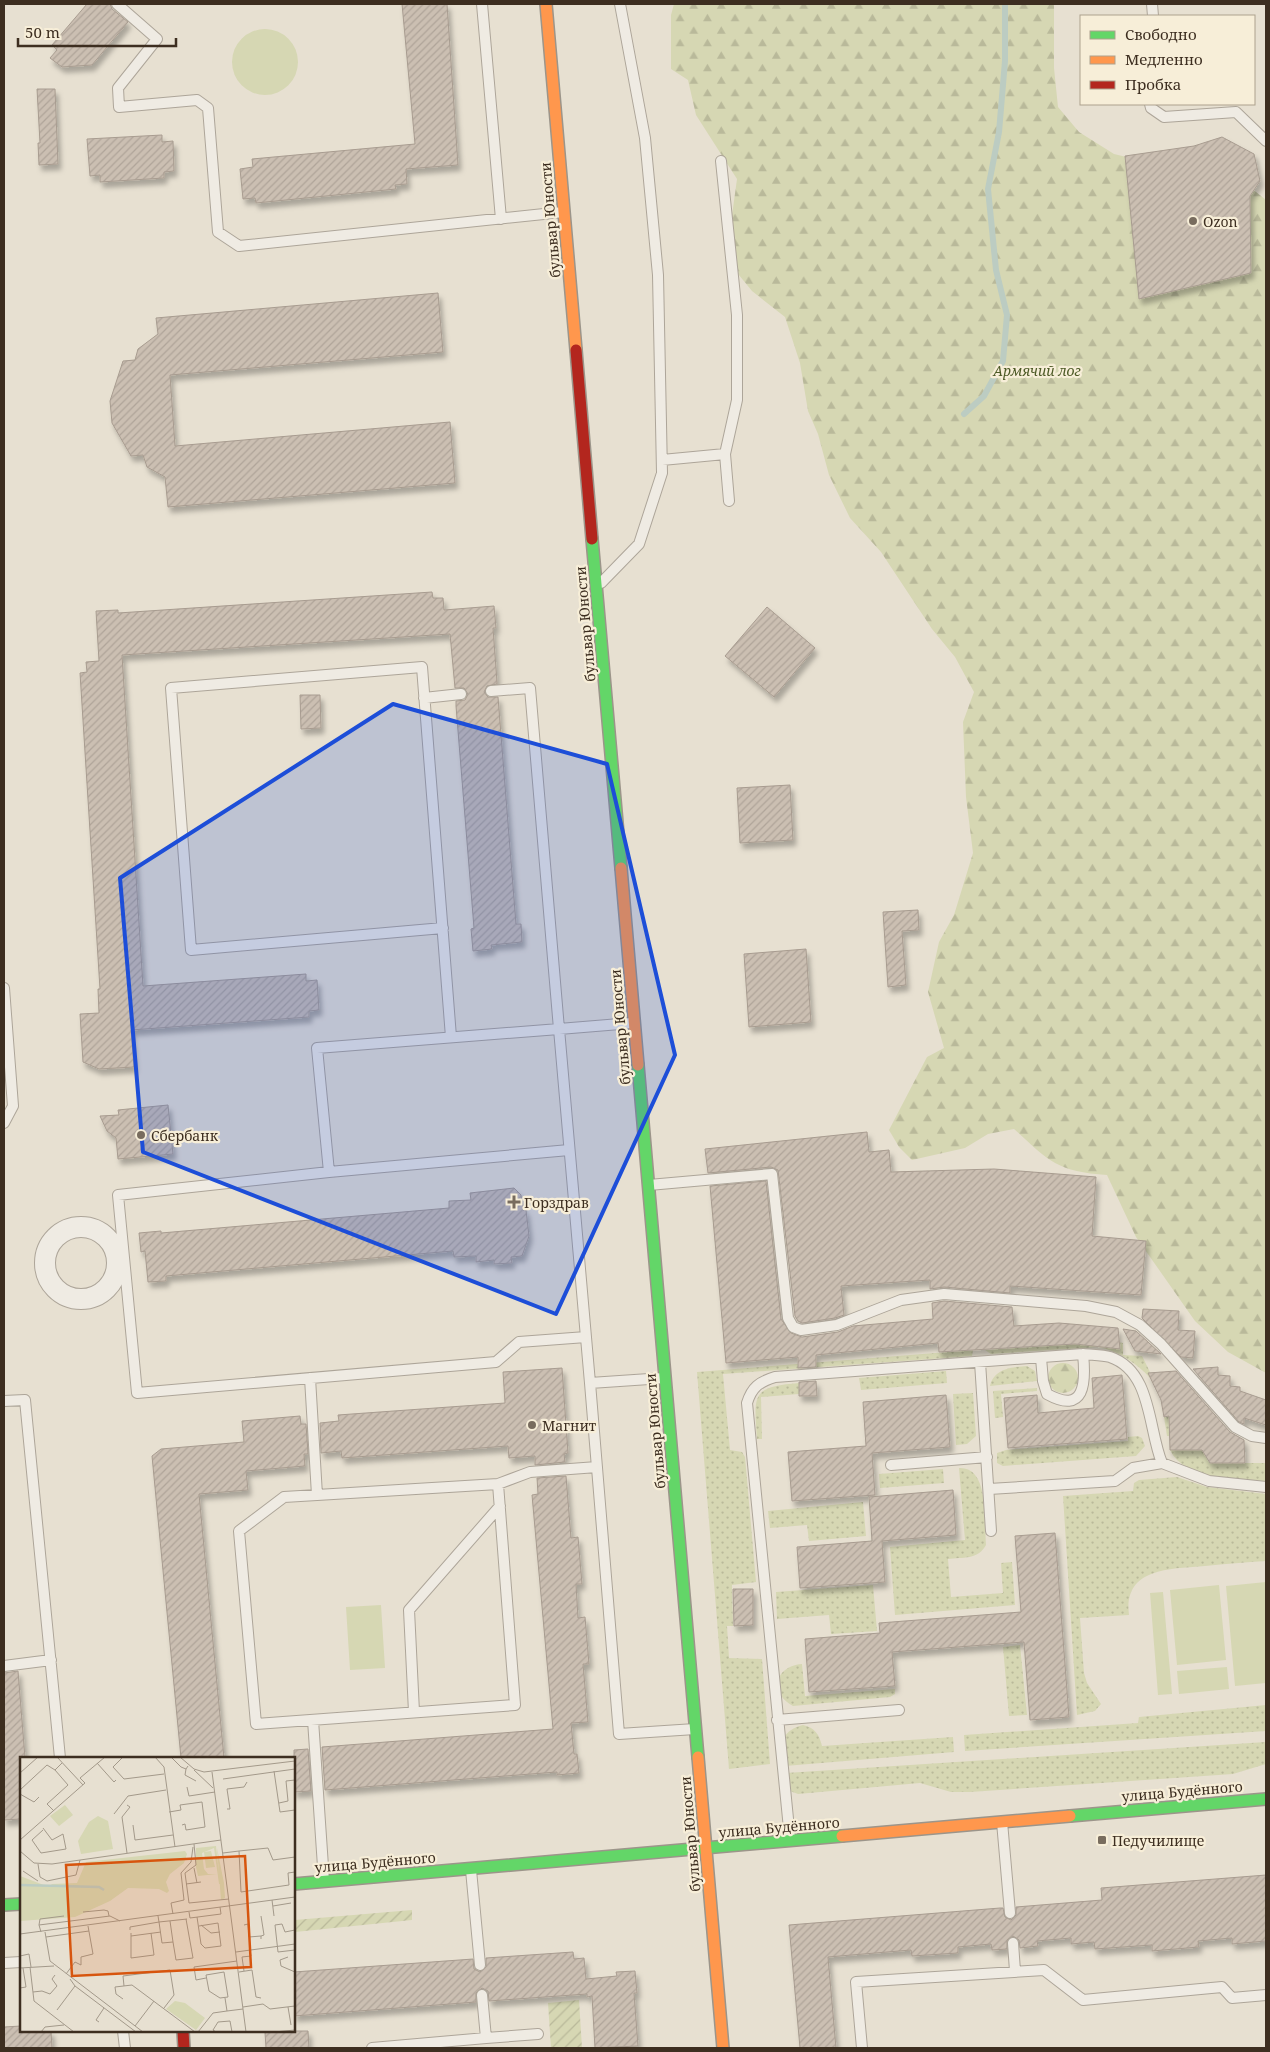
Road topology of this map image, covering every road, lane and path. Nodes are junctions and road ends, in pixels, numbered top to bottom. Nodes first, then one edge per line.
1 (117, 4) edge
2 (482, 4) edge
3 (546, 4) edge
4 (620, 4) edge
5 (1150, 105) edge
6 (1266, 142) edge
7 (721, 161) dead end
8 (564, 212) junction
9 (501, 219) junction
10 (725, 454) junction
11 (662, 460) junction
12 (728, 501) dead end
13 (597, 587) junction
14 (490, 691) dead end
15 (461, 694) dead end
16 (424, 698) junction
17 (443, 928) junction
18 (4, 988) edge
19 (634, 1023) junction
20 (559, 1029) junction
21 (451, 1037) junction
22 (4, 1123) edge
23 (569, 1150) junction
24 (329, 1172) junction
25 (648, 1185) junction
26 (586, 1337) junction
27 (1083, 1354) junction
28 (1041, 1358) junction
29 (980, 1362) junction
30 (310, 1378) junction
31 (665, 1378) junction
32 (590, 1383) junction
33 (4, 1401) edge
34 (1266, 1438) edge
35 (986, 1457) junction
36 (1162, 1463) junction
37 (891, 1465) dead end
38 (596, 1467) junction
39 (498, 1484) junction
40 (1266, 1487) edge
41 (989, 1489) junction
42 (317, 1495) junction
43 (500, 1506) junction
44 (991, 1531) dead end
45 (51, 1660) junction
46 (4, 1666) edge
47 (899, 1710) dead end
48 (414, 1712) junction
49 (314, 1720) junction
50 (777, 1720) junction
51 (696, 1729) junction
52 (60, 1757) edge
53 (1266, 1799) edge
54 (1002, 1822) junction
55 (790, 1841) junction
56 (706, 1848) junction
57 (471, 1869) junction
58 (324, 1882) junction
59 (295, 1884) edge
60 (20, 1904) edge
61 (4, 1905) edge
62 (1010, 1913) dead end
63 (1013, 1942) dead end
64 (20, 1962) edge
65 (4, 1963) edge
66 (480, 1965) dead end
67 (1015, 1971) junction
68 (482, 1995) dead end
69 (1266, 1995) edge
70 (123, 2032) edge
71 (183, 2032) edge
72 (538, 2034) dead end
73 (486, 2038) junction
74 (125, 2048) edge
75 (181, 2048) edge
76 (372, 2048) edge
77 (723, 2048) edge
78 (862, 2048) edge

1 - 9 lane
2 - 9 lane
3 - 8 street, бульвар Юности
4 - 11 lane
5 - 6 lane
7 - 10 lane
8 - 9 lane
8 - 13 street, бульвар Юности
10 - 11 lane
10 - 12 lane
11 - 13 lane
13 - 19 street, бульвар Юности
14 - 20 lane
15 - 16 lane
16 - 17 lane
16 - 17 lane
17 - 21 lane
18 - 22 lane
19 - 20 lane
19 - 25 street, бульвар Юности
20 - 21 lane
20 - 23 lane
21 - 24 lane
23 - 24 lane
23 - 26 lane
24 - 30 lane
25 - 31 street, бульвар Юности
25 - 34 lane
26 - 30 lane
26 - 32 lane
27 - 28 lane
27 - 28 lane
27 - 36 lane
28 - 29 lane
29 - 35 lane
29 - 50 lane
30 - 42 lane
31 - 32 lane
31 - 51 street, бульвар Юности
32 - 38 lane
33 - 45 lane
35 - 37 lane
35 - 41 lane
36 - 40 lane
36 - 41 lane
38 - 39 lane
38 - 51 lane
39 - 42 lane
39 - 43 lane
41 - 44 lane
42 - 49 lane
43 - 48 lane
43 - 48 lane
45 - 46 lane
45 - 52 lane
47 - 50 lane
48 - 49 lane
49 - 58 lane
50 - 55 lane
51 - 56 street, бульвар Юности
53 - 54 street, улица Будённого
54 - 55 street, улица Будённого
54 - 62 lane
55 - 56 street, улица Будённого
56 - 57 street, улица Будённого
56 - 77 street, бульвар Юности
57 - 58 street, улица Будённого
57 - 66 lane
58 - 59 street, улица Будённого
60 - 61 street
63 - 67 lane
64 - 65 lane
67 - 69 lane
67 - 78 lane
68 - 73 lane
70 - 74 lane
71 - 75 street
72 - 73 lane
73 - 76 lane

